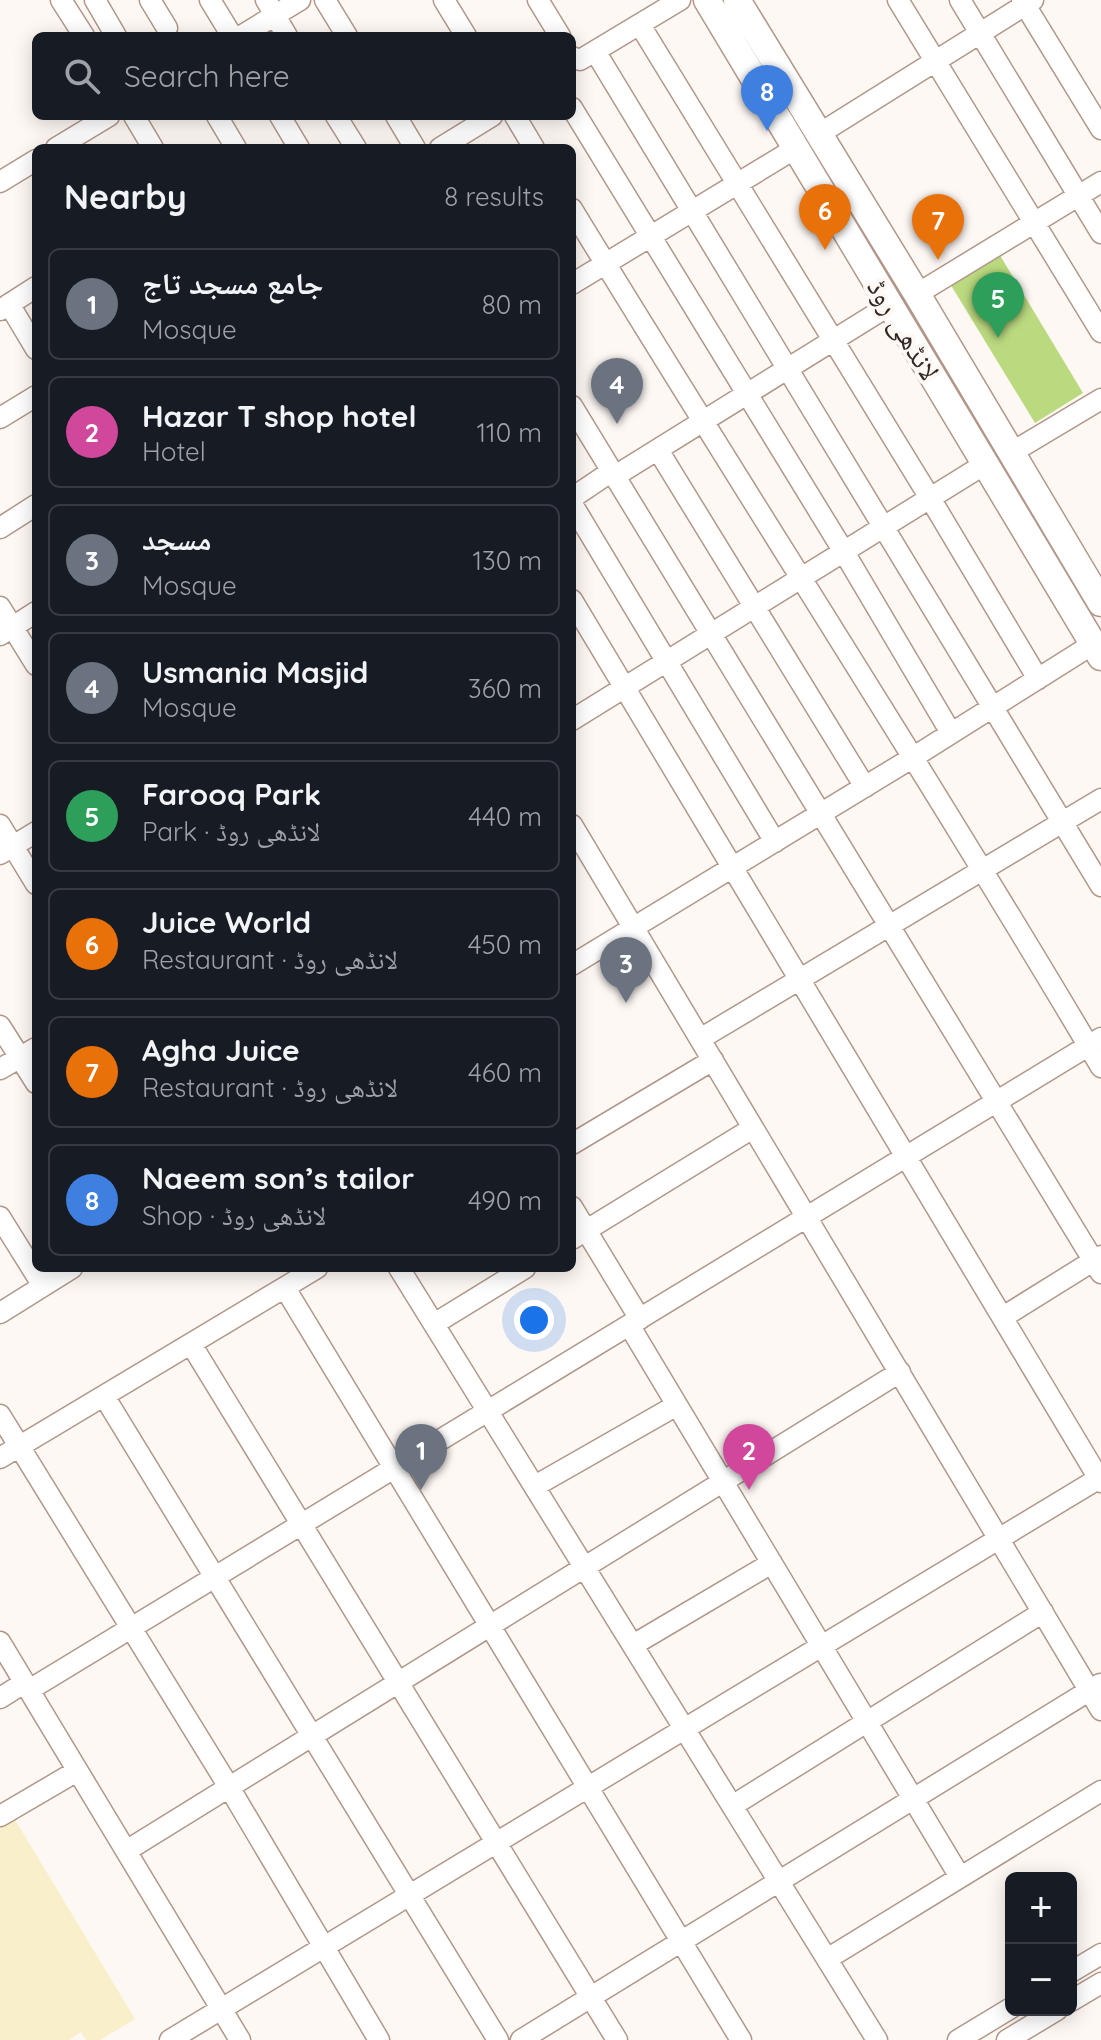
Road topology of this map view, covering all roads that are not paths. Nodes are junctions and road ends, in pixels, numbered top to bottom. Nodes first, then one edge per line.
1 (61, 0) edge
2 (95, 0) edge
3 (150, 0) edge
4 (210, 0) edge
5 (300, 0) edge
6 (325, 0) edge
7 (444, 0) edge
8 (538, 0) edge
9 (680, 0) edge
10 (707, 0) edge
11 (737, 0) edge
12 (898, 0) edge
13 (960, 0) edge
14 (1027, 2) edge
15 (270, 8) edge
16 (640, 25) junction
17 (167, 28) dead end
18 (81, 32) edge
19 (114, 32) edge
20 (230, 32) edge
21 (245, 32) edge
22 (285, 32) edge
23 (345, 32) edge
24 (464, 32) edge
25 (558, 32) edge
26 (980, 33) junction
27 (580, 58) edge
28 (935, 61) junction
29 (576, 115) edge
30 (102, 120) edge
31 (136, 120) edge
32 (219, 120) edge
33 (282, 120) edge
34 (338, 120) edge
35 (398, 120) edge
36 (486, 120) edge
37 (517, 120) edge
38 (1101, 129) edge
39 (819, 134) junction
40 (63, 144) edge
41 (151, 144) edge
42 (234, 144) edge
43 (297, 144) edge
44 (354, 144) edge
45 (413, 144) edge
46 (446, 144) edge
47 (532, 144) edge
48 (796, 148) junction
49 (32, 162) edge
50 (0, 182) edge
51 (1101, 182) edge
52 (738, 183) junction
53 (1078, 196) junction
54 (693, 211) junction
55 (576, 216) edge
56 (1034, 223) junction
57 (1101, 233) edge
58 (650, 236) junction
59 (605, 264) junction
60 (576, 282) edge
61 (32, 290) edge
62 (917, 294) junction
63 (890, 305) junction
64 (4, 307) edge
65 (1101, 332) edge
66 (833, 341) junction
67 (32, 344) edge
68 (788, 369) junction
69 (748, 393) junction
70 (32, 398) edge
71 (1099, 406) edge
72 (576, 413) edge
73 (0, 418) edge
74 (703, 421) junction
75 (658, 450) junction
76 (1011, 453) junction
77 (985, 464) junction
78 (613, 474) junction
79 (576, 496) edge
80 (930, 498) junction
81 (32, 508) edge
82 (576, 511) edge
83 (884, 527) junction
84 (0, 528) edge
85 (844, 552) junction
86 (801, 579) junction
87 (1101, 603) edge
88 (0, 607) edge
89 (576, 607) edge
90 (756, 607) junction
91 (32, 615) edge
92 (6, 631) edge
93 (711, 635) junction
94 (1097, 651) edge
95 (32, 660) edge
96 (668, 662) junction
97 (1038, 679) junction
98 (625, 689) junction
99 (993, 707) junction
100 (576, 712) edge
101 (951, 733) junction
102 (912, 758) junction
103 (865, 787) junction
104 (1101, 799) edge
105 (820, 814) junction
106 (1062, 823) junction
107 (0, 825) edge
108 (32, 834) edge
109 (775, 842) junction
110 (578, 848) edge
111 (6, 850) edge
112 (733, 868) junction
113 (984, 869) junction
114 (32, 879) edge
115 (1101, 886) edge
116 (888, 927) junction
117 (634, 928) junction
118 (576, 963) edge
119 (801, 979) junction
120 (0, 1026) edge
121 (700, 1039) junction
122 (1095, 1042) edge
123 (28, 1052) edge
124 (713, 1060) junction
125 (1101, 1067) edge
126 (0, 1069) edge
127 (996, 1102) junction
128 (753, 1128) junction
129 (576, 1142) edge
130 (907, 1156) junction
131 (0, 1217) edge
132 (807, 1217) junction
133 (579, 1235) edge
134 (1099, 1263) edge
135 (32, 1268) edge
136 (34, 1272) edge
137 (66, 1272) edge
138 (311, 1272) edge
139 (402, 1272) edge
140 (518, 1272) edge
141 (43, 1286) junction
142 (285, 1288) junction
143 (0, 1313) edge
144 (1003, 1317) junction
145 (634, 1322) junction
146 (434, 1324) junction
147 (191, 1344) junction
148 (900, 1372) junction
149 (104, 1396) junction
150 (677, 1405) junction
151 (489, 1410) junction
152 (0, 1415) edge
153 (19, 1446) junction
154 (0, 1458) edge
155 (394, 1468) junction
156 (1100, 1479) edge
157 (722, 1482) junction
158 (535, 1486) junction
159 (302, 1524) junction
160 (999, 1538) junction
161 (772, 1563) junction
162 (585, 1567) junction
163 (215, 1577) junction
164 (1043, 1612) junction
165 (489, 1626) junction
166 (130, 1629) junction
167 (0, 1642) edge
168 (633, 1645) junction
169 (822, 1646) junction
170 (399, 1682) junction
171 (27, 1686) junction
172 (1095, 1687) edge
173 (0, 1698) edge
174 (1101, 1710) edge
175 (867, 1722) junction
176 (685, 1728) junction
177 (312, 1736) junction
178 (77, 1771) junction
179 (229, 1787) junction
180 (588, 1787) junction
181 (1101, 1791) edge
182 (911, 1798) junction
183 (732, 1806) junction
184 (0, 1816) edge
185 (496, 1842) junction
186 (126, 1851) junction
187 (960, 1877) junction
188 (779, 1881) junction
189 (409, 1895) junction
190 (681, 1941) junction
191 (323, 1947) junction
192 (1101, 1954) edge
193 (827, 1959) junction
194 (1077, 1968) edge
195 (1101, 1983) edge
196 (591, 1997) junction
197 (1077, 1997) edge
198 (1005, 2012) edge
199 (1047, 2016) edge
200 (229, 2028) edge
201 (170, 2040) edge
202 (379, 2040) edge
203 (498, 2040) edge
204 (521, 2040) edge
205 (617, 2040) edge
206 (741, 2040) edge
207 (877, 2040) edge
208 (958, 2040) edge
209 (1007, 2040) edge

1 - 18 street
2 - 19 street
3 - 17 street
4 - 20 street
5 - 15 street
6 - 23 street
7 - 24 street
8 - 25 street
9 - 16 street
10 - 48 main road, لانڈھی روڈ
11 - 39 main road, لانڈھی روڈ
12 - 28 street
13 - 26 street
14 - 26 street
14 - 38 street
15 - 21 street
15 - 22 street
16 - 27 street
16 - 52 street
26 - 28 street
26 - 53 street
27 - 54 street
28 - 39 street
28 - 56 street
29 - 58 street
30 - 40 street
31 - 41 street
32 - 42 street
33 - 43 street
34 - 44 street
35 - 45 street
36 - 46 street
37 - 47 street
39 - 62 main road, لانڈھی روڈ
48 - 52 street
48 - 63 main road, لانڈھی روڈ
49 - 50 street
51 - 53 street
52 - 54 street
52 - 66 street
53 - 56 street
53 - 57 street
54 - 58 street
54 - 68 street
55 - 59 street
56 - 62 street
56 - 65 street
58 - 59 street
58 - 69 street
59 - 60 street
59 - 74 street
61 - 64 street
62 - 76 main road, لانڈھی روڈ
63 - 66 street
63 - 77 main road, لانڈھی روڈ
64 - 67 street
66 - 68 street
66 - 80 street
68 - 69 street
68 - 83 street
69 - 74 street
69 - 85 street
70 - 73 street
71 - 76 street
72 - 78 street
74 - 75 street
74 - 86 street
75 - 78 street
75 - 90 street
76 - 87 main road, لانڈھی روڈ
77 - 80 street
77 - 94 main road, لانڈھی روڈ
78 - 79 street
78 - 93 street
80 - 83 street
80 - 97 street
81 - 84 street
82 - 96 street
83 - 85 street
83 - 99 street
85 - 86 street
85 - 101 street
86 - 90 street
86 - 102 street
88 - 92 street
89 - 98 street
90 - 93 street
90 - 103 street
91 - 92 street
92 - 95 street
93 - 96 street
93 - 105 street
94 - 97 street
96 - 98 street
96 - 109 street
97 - 99 street
98 - 100 street
98 - 112 street
99 - 101 street
99 - 106 street
101 - 102 street
102 - 103 street
102 - 113 street
103 - 105 street
104 - 106 street
105 - 109 street
105 - 116 street
106 - 113 street
106 - 115 street
107 - 111 street
108 - 111 street
109 - 112 street
110 - 117 street
111 - 114 street
112 - 117 street
112 - 119 street
113 - 116 street
113 - 122 street
116 - 119 street
116 - 127 street
117 - 118 street
117 - 121 street
119 - 121 street
119 - 130 street
120 - 123 street
121 - 124 street
122 - 125 street
122 - 127 street
123 - 126 street
124 - 128 street
124 - 129 street
127 - 130 street
127 - 134 street
128 - 132 street
128 - 133 street
130 - 132 street
130 - 144 street
131 - 135 street
132 - 145 street
132 - 148 street
133 - 145 street
134 - 144 street
136 - 141 street
137 - 141 street
138 - 142 street
139 - 146 street
140 - 146 street
141 - 143 street
142 - 147 street
142 - 155 street
144 - 156 street
145 - 150 street
145 - 151 street
146 - 151 street
147 - 149 street
147 - 159 street
148 - 157 street
148 - 160 street
149 - 153 street
149 - 163 street
150 - 157 street
150 - 158 street
151 - 155 street
151 - 158 street
152 - 153 street
153 - 154 street
153 - 166 street
155 - 159 street
155 - 165 street
156 - 160 street
157 - 161 street
157 - 162 street
158 - 162 street
159 - 163 street
159 - 170 street
160 - 164 street
160 - 169 street
161 - 168 street
161 - 169 street
162 - 165 street
162 - 168 street
163 - 166 street
163 - 177 street
164 - 172 street
164 - 175 street
165 - 170 street
165 - 180 street
166 - 171 street
166 - 179 street
167 - 171 street
168 - 176 street
169 - 175 street
169 - 176 street
170 - 177 street
170 - 185 street
171 - 173 street
171 - 178 street
172 - 174 street
172 - 182 street
175 - 182 street
175 - 183 street
176 - 180 street
176 - 183 street
177 - 179 street
177 - 189 street
178 - 184 street
178 - 186 street
179 - 186 street
179 - 191 street
180 - 185 street
180 - 190 street
181 - 187 street
182 - 187 street
182 - 188 street
183 - 188 street
185 - 189 street
185 - 196 street
186 - 200 street
187 - 193 street
188 - 190 street
188 - 193 street
189 - 191 street
189 - 203 street
190 - 196 street
190 - 206 street
191 - 200 street
191 - 202 street
192 - 194 street
193 - 207 street
195 - 197 street
196 - 204 street
196 - 205 street
198 - 208 street
199 - 209 street
200 - 201 street

